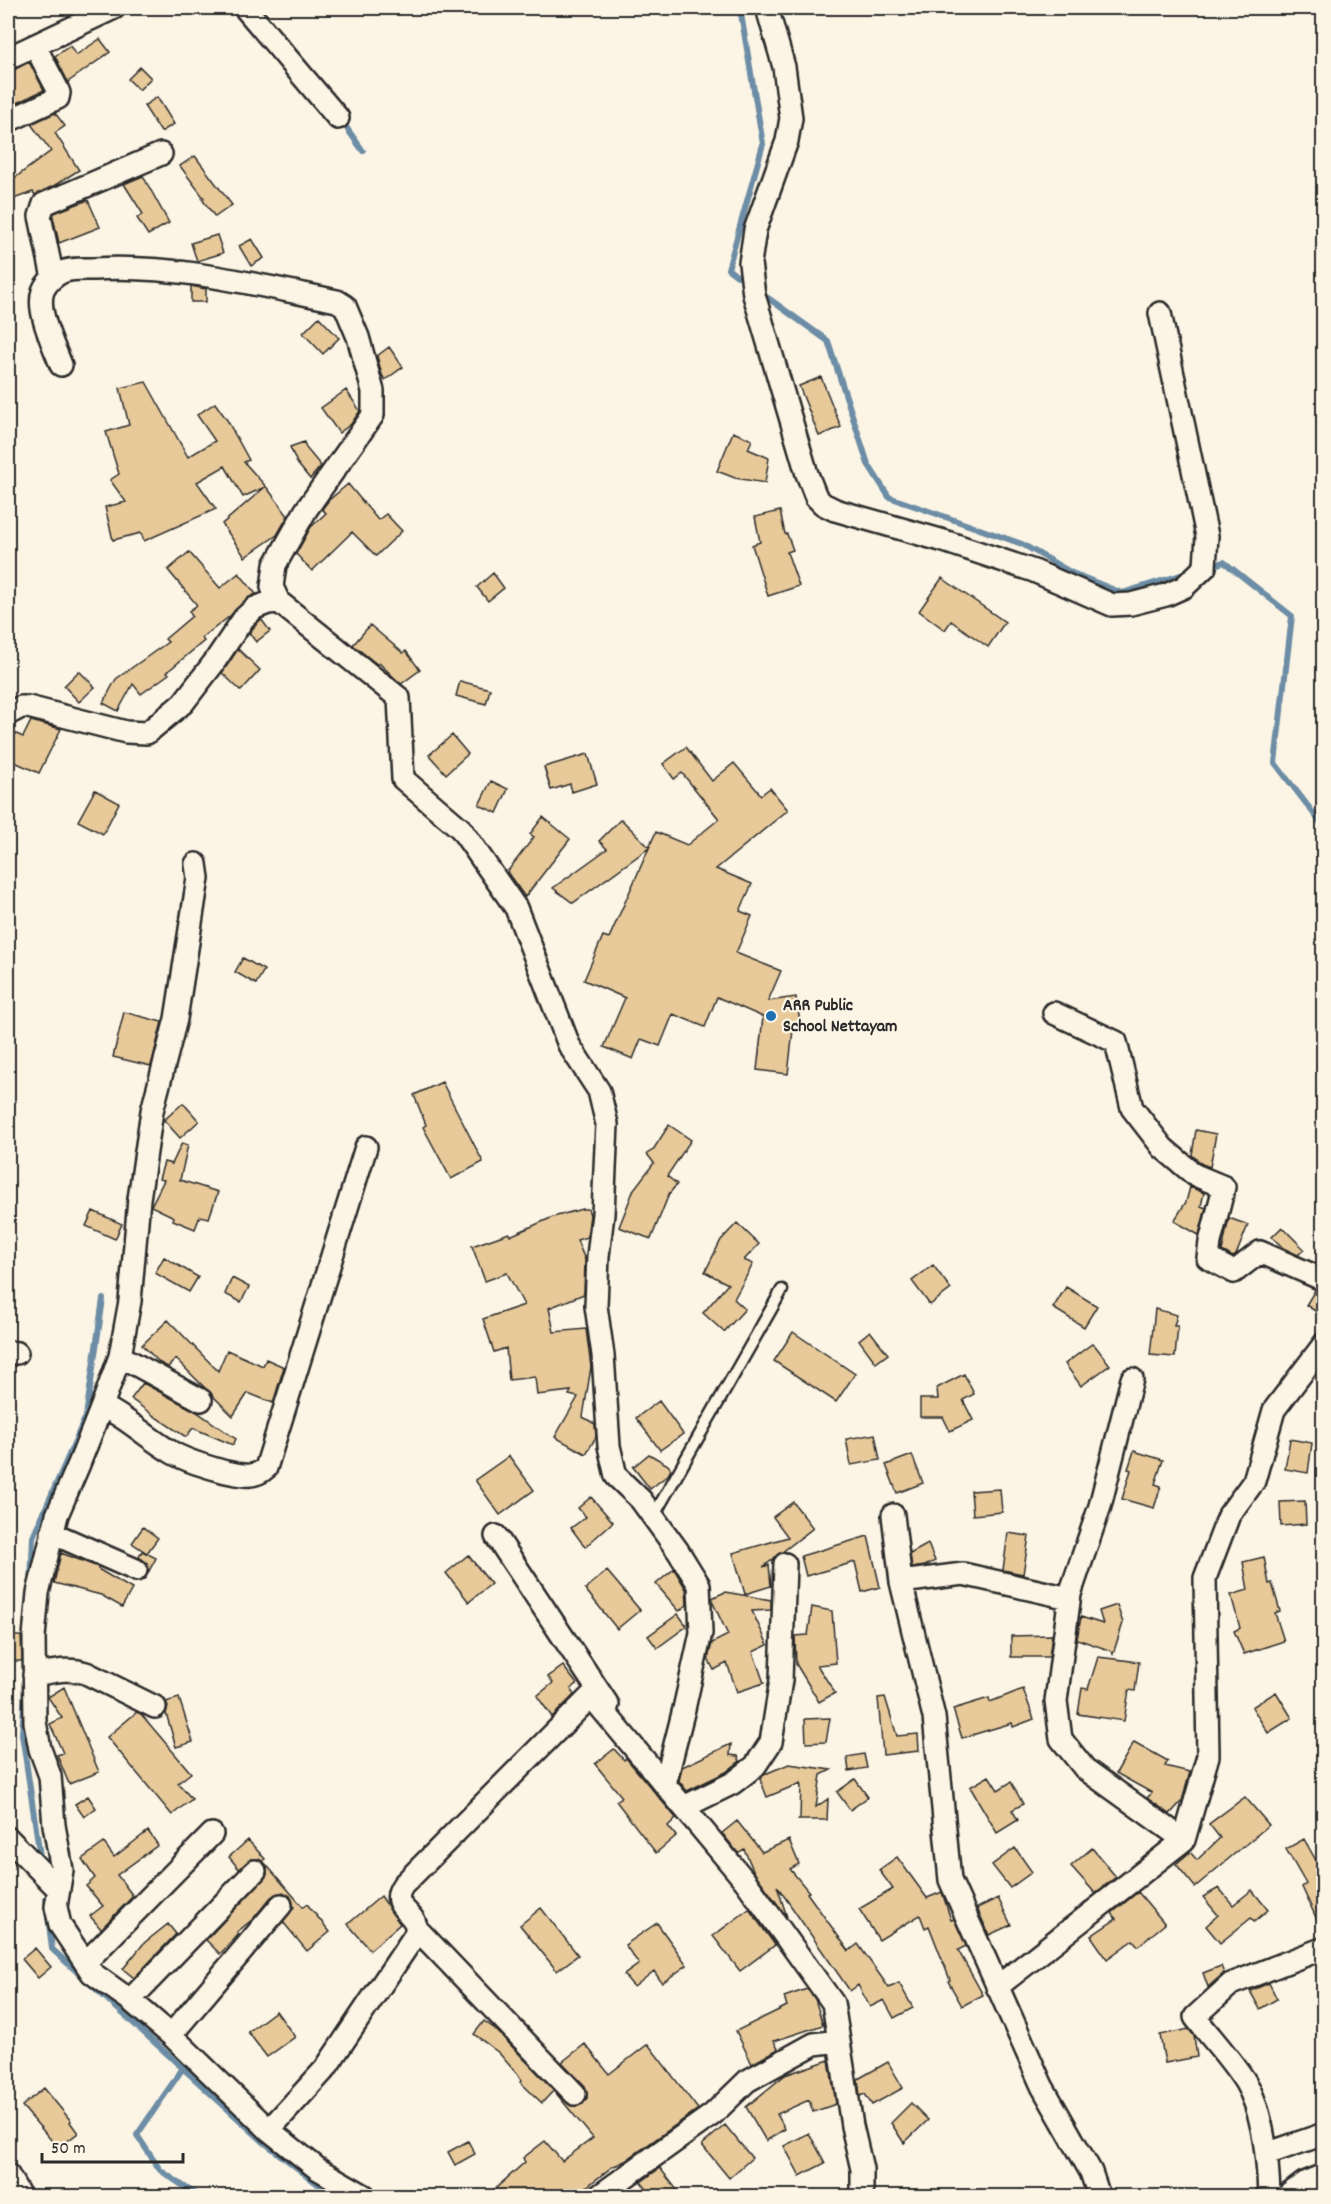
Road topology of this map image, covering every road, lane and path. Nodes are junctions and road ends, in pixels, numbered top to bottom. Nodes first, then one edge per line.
1 (114, 8) edge
2 (245, 8) edge
3 (767, 8) edge
4 (35, 46) junction
5 (8, 58) edge
6 (338, 118) dead end
7 (8, 121) edge
8 (161, 154) dead end
9 (53, 278) junction
10 (1160, 313) dead end
11 (61, 365) dead end
12 (279, 602) junction
13 (8, 714) edge
14 (196, 864) dead end
15 (1054, 1013) dead end
16 (366, 1147) dead end
17 (1323, 1280) edge
18 (782, 1290) dead end
19 (1323, 1344) edge
20 (120, 1356) junction
21 (1132, 1379) dead end
22 (201, 1401) dead end
23 (102, 1406) junction
24 (893, 1515) dead end
25 (653, 1517) junction
26 (52, 1533) junction
27 (496, 1536) dead end
28 (784, 1564) dead end
29 (136, 1570) dead end
30 (901, 1582) junction
31 (1070, 1598) junction
32 (34, 1675) junction
33 (155, 1707) dead end
34 (643, 1758) junction
35 (665, 1784) junction
36 (684, 1807) junction
37 (212, 1834) dead end
38 (8, 1838) edge
39 (1184, 1840) junction
40 (255, 1871) dead end
41 (59, 1890) junction
42 (281, 1905) dead end
43 (417, 1929) junction
44 (1323, 1948) edge
45 (86, 1962) junction
46 (997, 1987) junction
47 (130, 2000) junction
48 (171, 2035) junction
49 (839, 2041) junction
50 (575, 2094) dead end
51 (269, 2130) junction
52 (1323, 2134) edge
53 (1266, 2154) junction
54 (8, 2175) edge
55 (1323, 2175) edge
56 (600, 2195) edge
57 (20, 2196) edge
58 (365, 2196) edge
59 (862, 2196) edge
60 (1099, 2196) edge
61 (1269, 2196) edge
62 (1287, 2196) edge

1 - 4 street
2 - 6 street
3 - 10 street
4 - 5 street
4 - 7 street
8 - 9 street
9 - 11 street
9 - 12 street
12 - 13 street
12 - 25 street
14 - 20 street
15 - 17 street
16 - 23 street
18 - 25 lane
19 - 39 street
20 - 22 street
20 - 23 street
21 - 31 street
23 - 26 street
24 - 30 street
25 - 35 street
26 - 29 street
26 - 32 street
27 - 34 street
28 - 36 street
30 - 31 street
30 - 46 street
31 - 39 street
32 - 33 street
32 - 41 street
34 - 35 street
34 - 43 street
35 - 36 street
36 - 49 street
37 - 45 street
38 - 41 street
39 - 46 street
40 - 47 street
41 - 45 street
42 - 48 street
43 - 50 street
43 - 51 street
44 - 53 street
45 - 47 street
46 - 60 street
47 - 48 street
48 - 51 street
49 - 56 street
49 - 59 street
51 - 58 street
52 - 53 street
53 - 61 street
54 - 57 street
55 - 62 street

